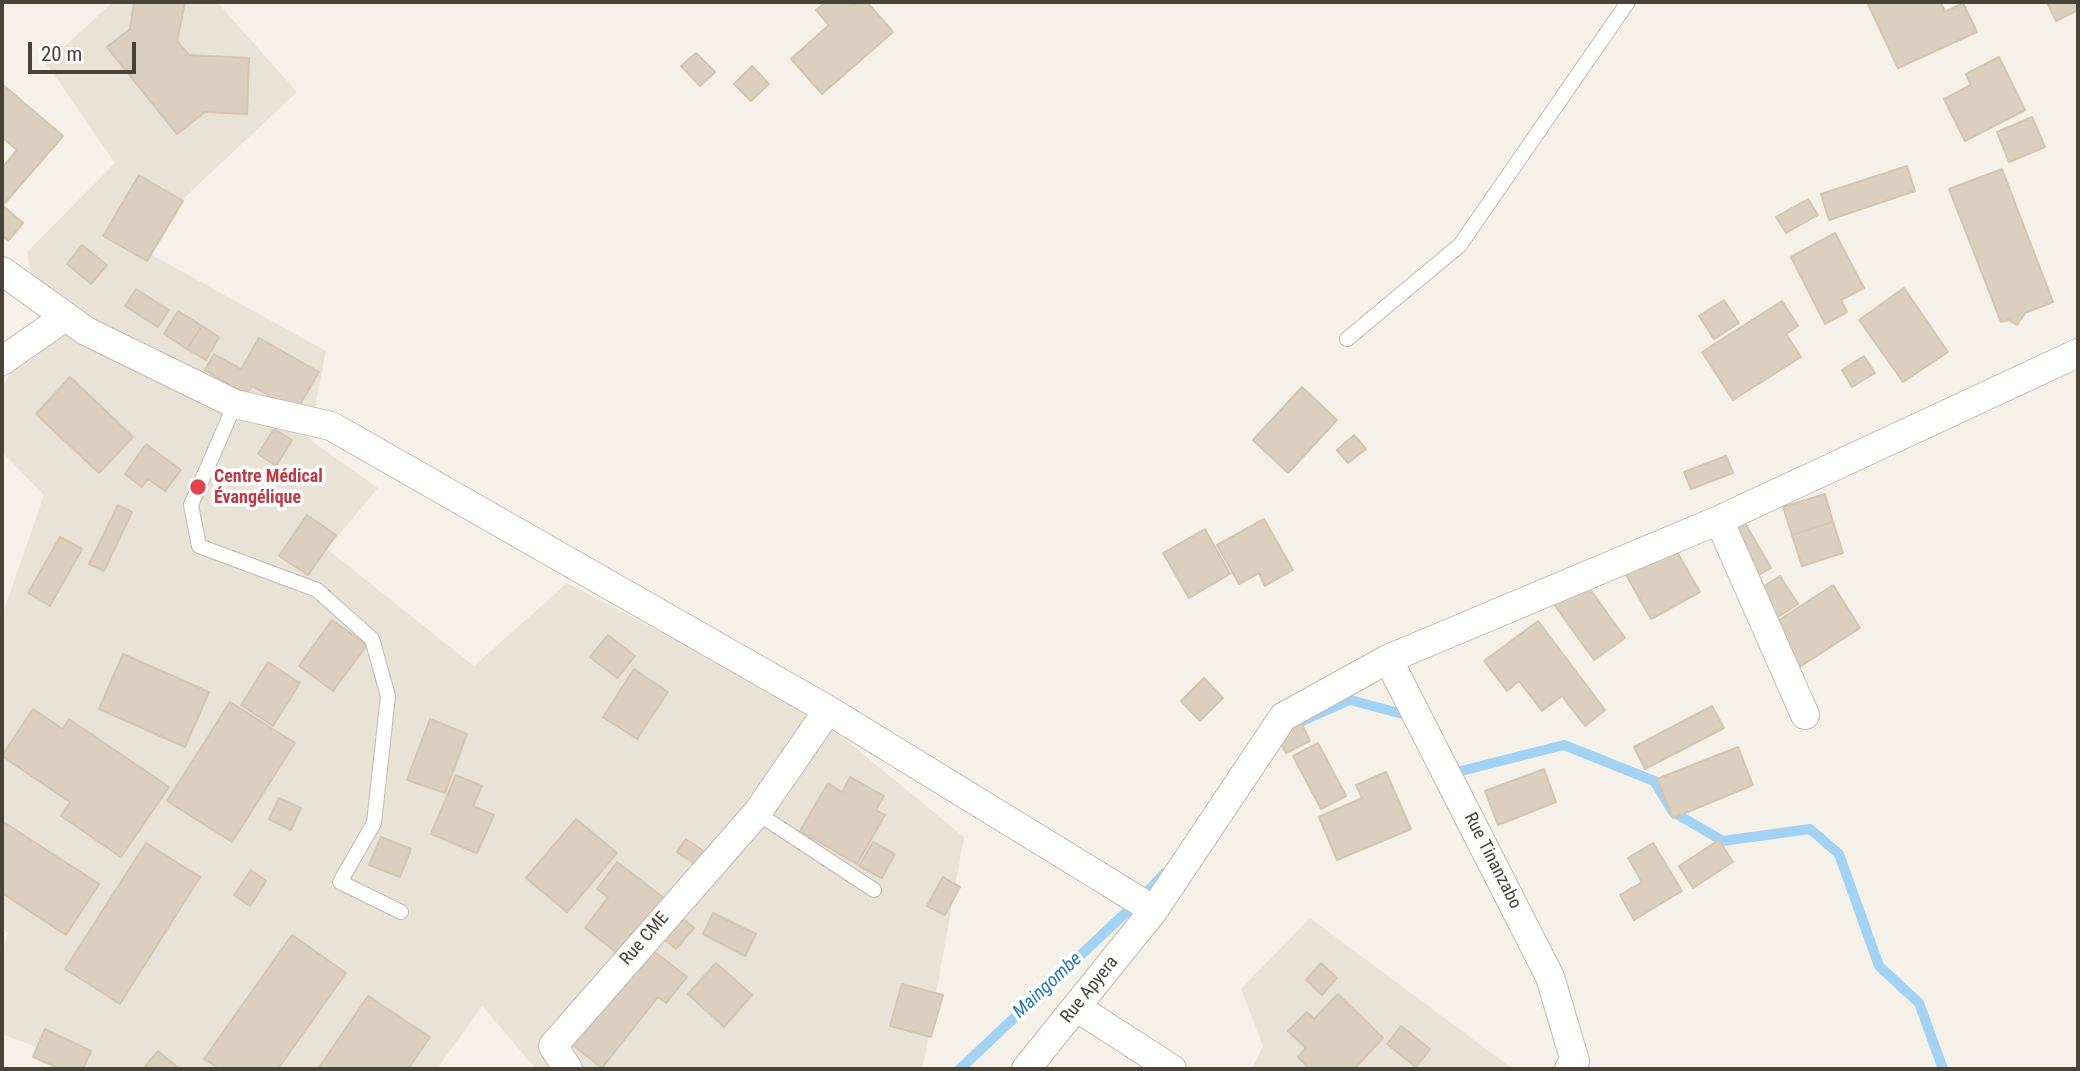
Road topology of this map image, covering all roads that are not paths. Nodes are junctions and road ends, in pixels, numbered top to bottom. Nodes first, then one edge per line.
1 (1628, 2) edge
2 (2, 271) edge
3 (65, 317) junction
4 (1347, 339) dead end
5 (2078, 353) edge
6 (2, 362) edge
7 (235, 404) junction
8 (1719, 520) junction
9 (1388, 659) junction
10 (828, 710) junction
11 (1805, 715) dead end
12 (757, 813) junction
13 (874, 890) dead end
14 (1143, 904) junction
15 (401, 912) dead end
16 (1076, 1007) junction
17 (568, 1069) edge
18 (1026, 1069) edge
19 (1171, 1069) edge
20 (1569, 1069) edge

1 - 4 lane
2 - 3 street
3 - 6 street
3 - 7 street
5 - 8 street, Rue Apyera
7 - 10 street
7 - 15 lane
8 - 9 street, Rue Apyera
8 - 11 street
9 - 14 street, Rue Apyera
9 - 20 street, Rue Tinanzabo
10 - 12 street, Rue CME
10 - 14 street
12 - 13 lane
12 - 17 street, Rue CME
14 - 16 street, Rue Apyera
16 - 18 street, Rue Apyera
16 - 19 street

